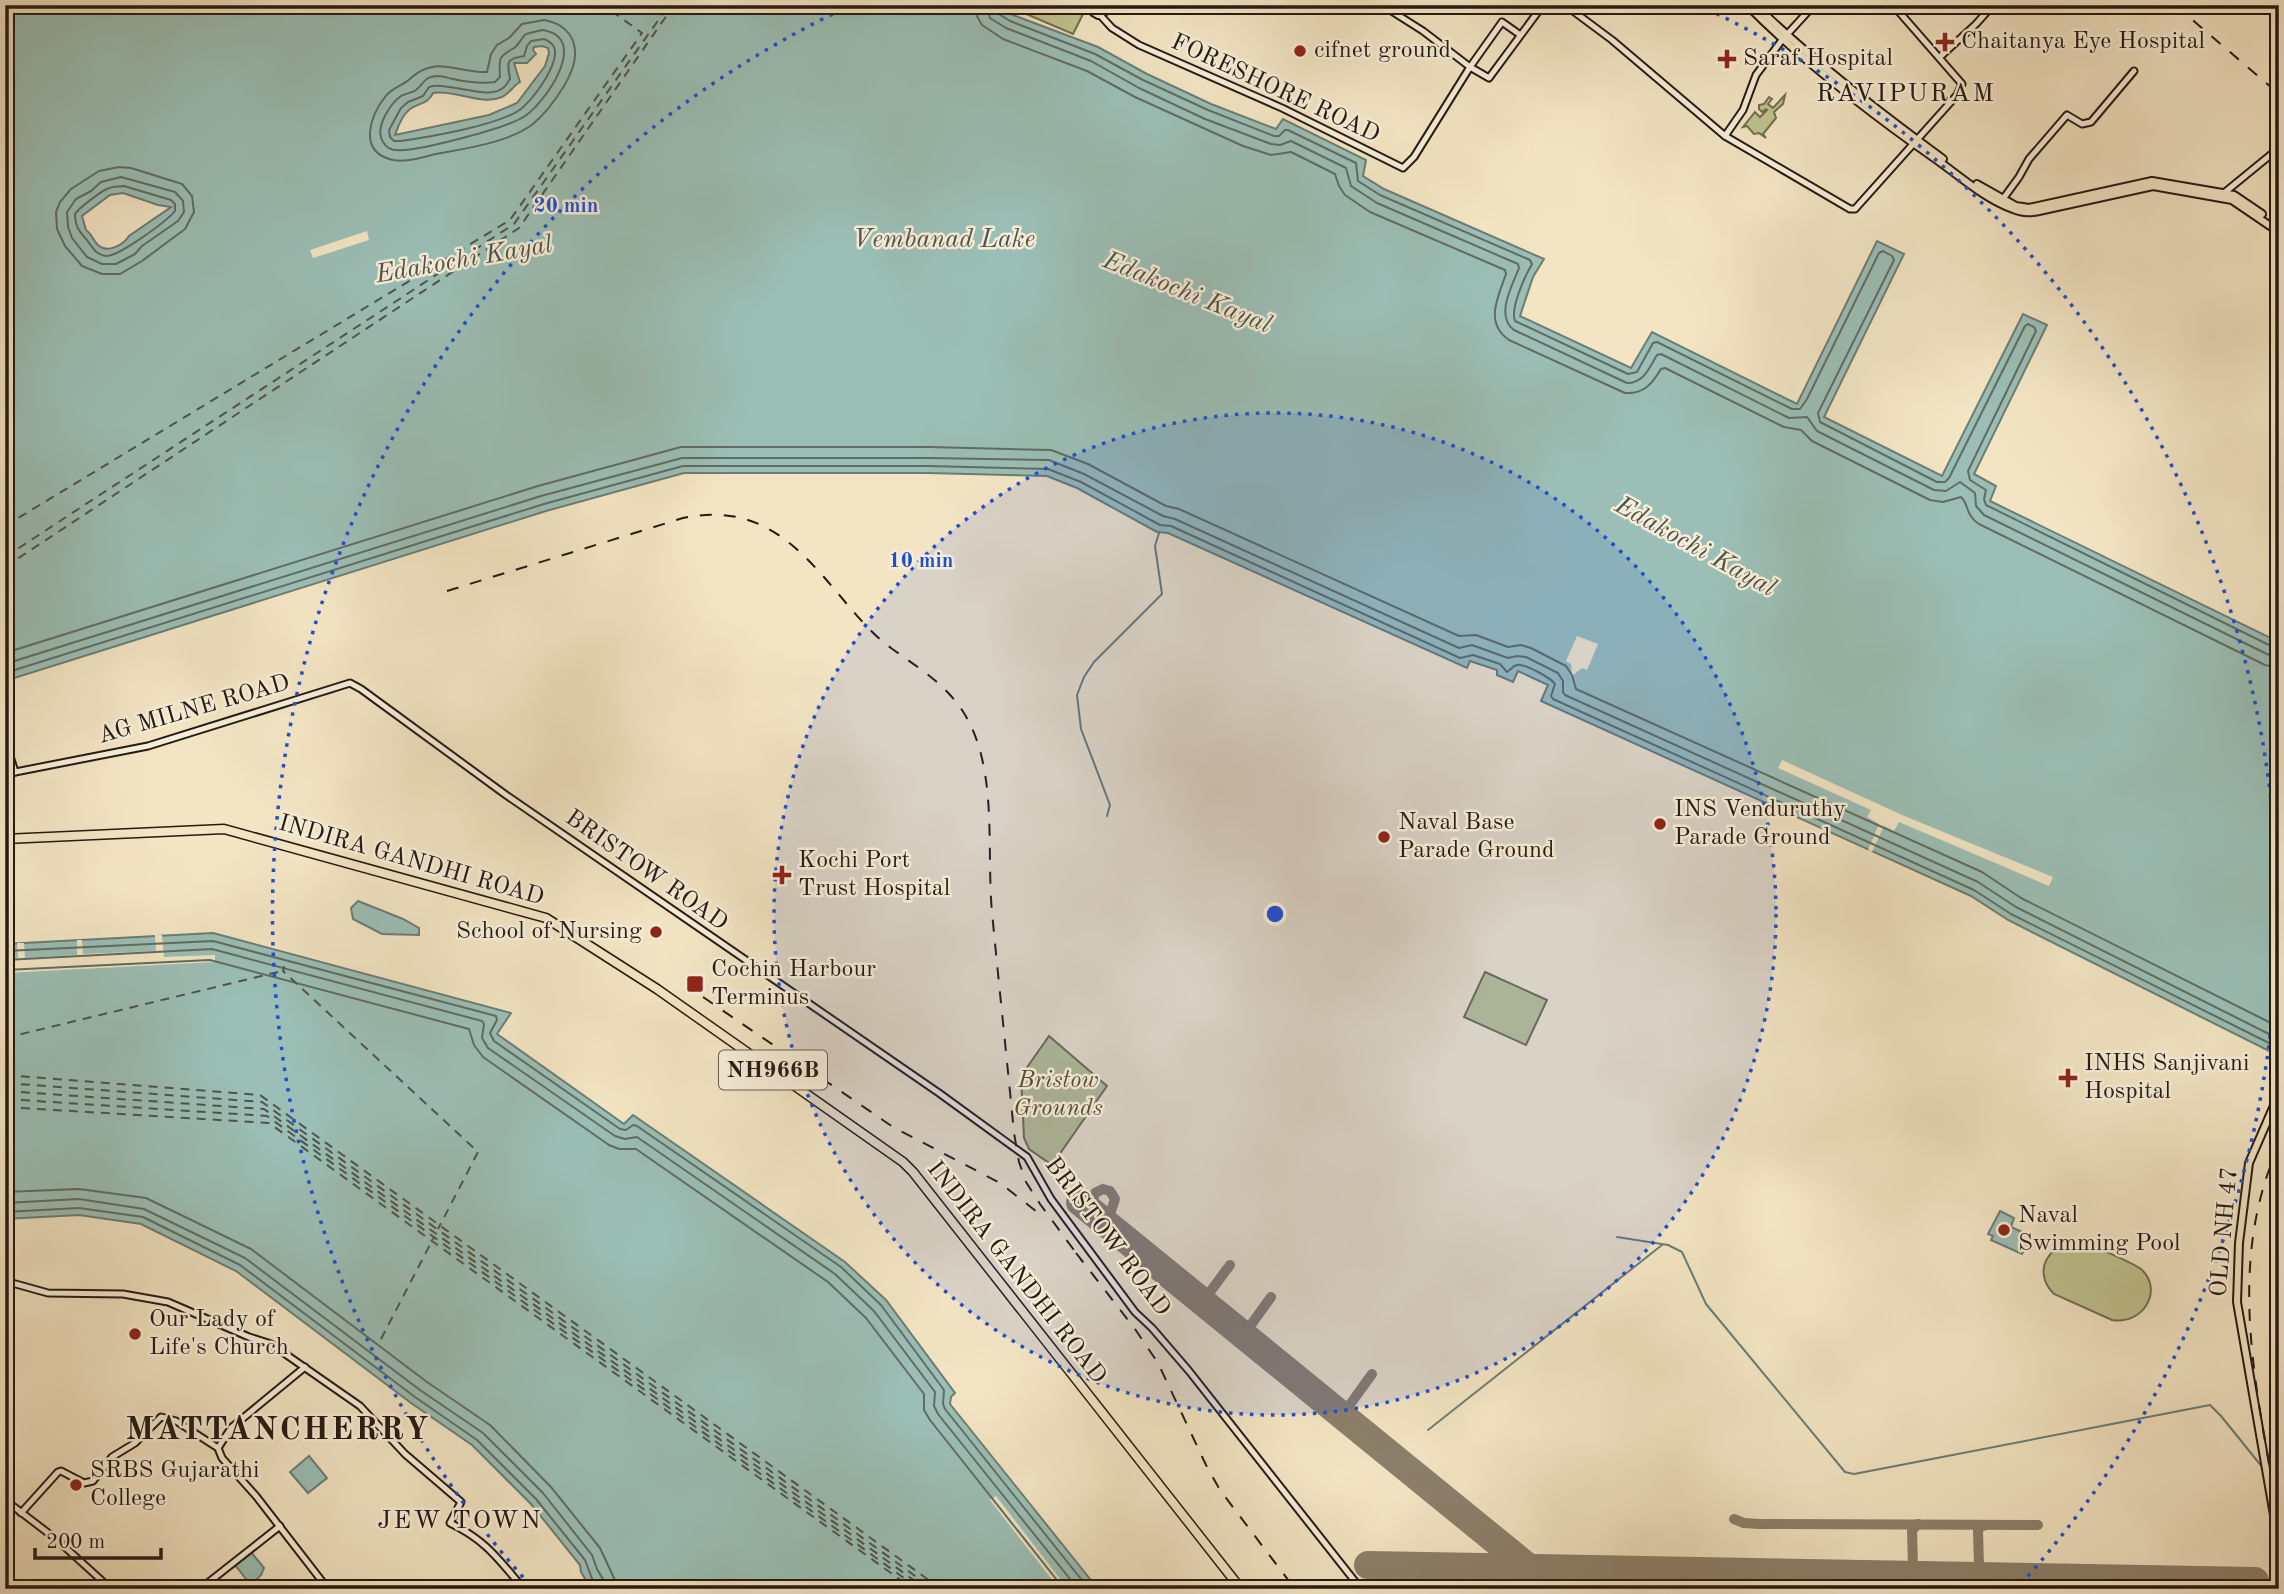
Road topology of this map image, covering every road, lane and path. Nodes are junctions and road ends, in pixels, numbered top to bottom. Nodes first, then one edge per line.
1 (1382, 5) edge
2 (1543, 5) edge
3 (1565, 5) edge
4 (1747, 5) edge
5 (1755, 5) edge
6 (1814, 5) edge
7 (1893, 5) edge
8 (1993, 5) edge
9 (1093, 6) edge
10 (1105, 9) edge
11 (1519, 34) junction
12 (1784, 37) junction
13 (1940, 57) junction
14 (1470, 67) junction
15 (2134, 71) dead end
16 (1726, 136) junction
17 (1914, 141) junction
18 (2279, 148) edge
19 (2224, 195) junction
20 (2003, 199) junction
21 (2029, 210) junction
22 (2279, 230) edge
23 (350, 683) joint
24 (5, 740) edge
25 (15, 772) junction
26 (5, 774) edge
27 (5, 839) edge
28 (2279, 1094) edge
29 (5, 1281) edge
30 (305, 1367) junction
31 (218, 1448) junction
32 (5, 1500) edge
33 (22, 1513) junction
34 (279, 1527) junction
35 (2279, 1544) edge
36 (111, 1589) edge
37 (200, 1589) edge
38 (328, 1589) edge
39 (524, 1589) edge
40 (1241, 1589) edge
41 (1361, 1589) edge

1 - 14 street
2 - 11 street
3 - 16 street
4 - 12 main road
5 - 12 main road
6 - 12 street
7 - 13 street
8 - 13 street
9 - 10 main road
10 - 14 street, FORESHORE ROAD
11 - 14 street
11 - 14 street
12 - 16 street
12 - 17 main road
13 - 17 street
15 - 20 street
16 - 17 street
17 - 20 main road
17 - 21 main road
18 - 19 street
19 - 21 main road
19 - 22 main road
20 - 21 main road
23 - 25 street, AG MILNE ROAD
23 - 41 street, BRISTOW ROAD
24 - 25 street
25 - 26 street, AG MILNE ROAD
27 - 40 highway, INDIRA GANDHI ROAD / NH966B
28 - 35 main road, OLD NH 47
29 - 30 street
30 - 31 street
30 - 39 street
31 - 33 street
31 - 34 street
32 - 33 street
33 - 36 street
34 - 37 street
34 - 38 street

